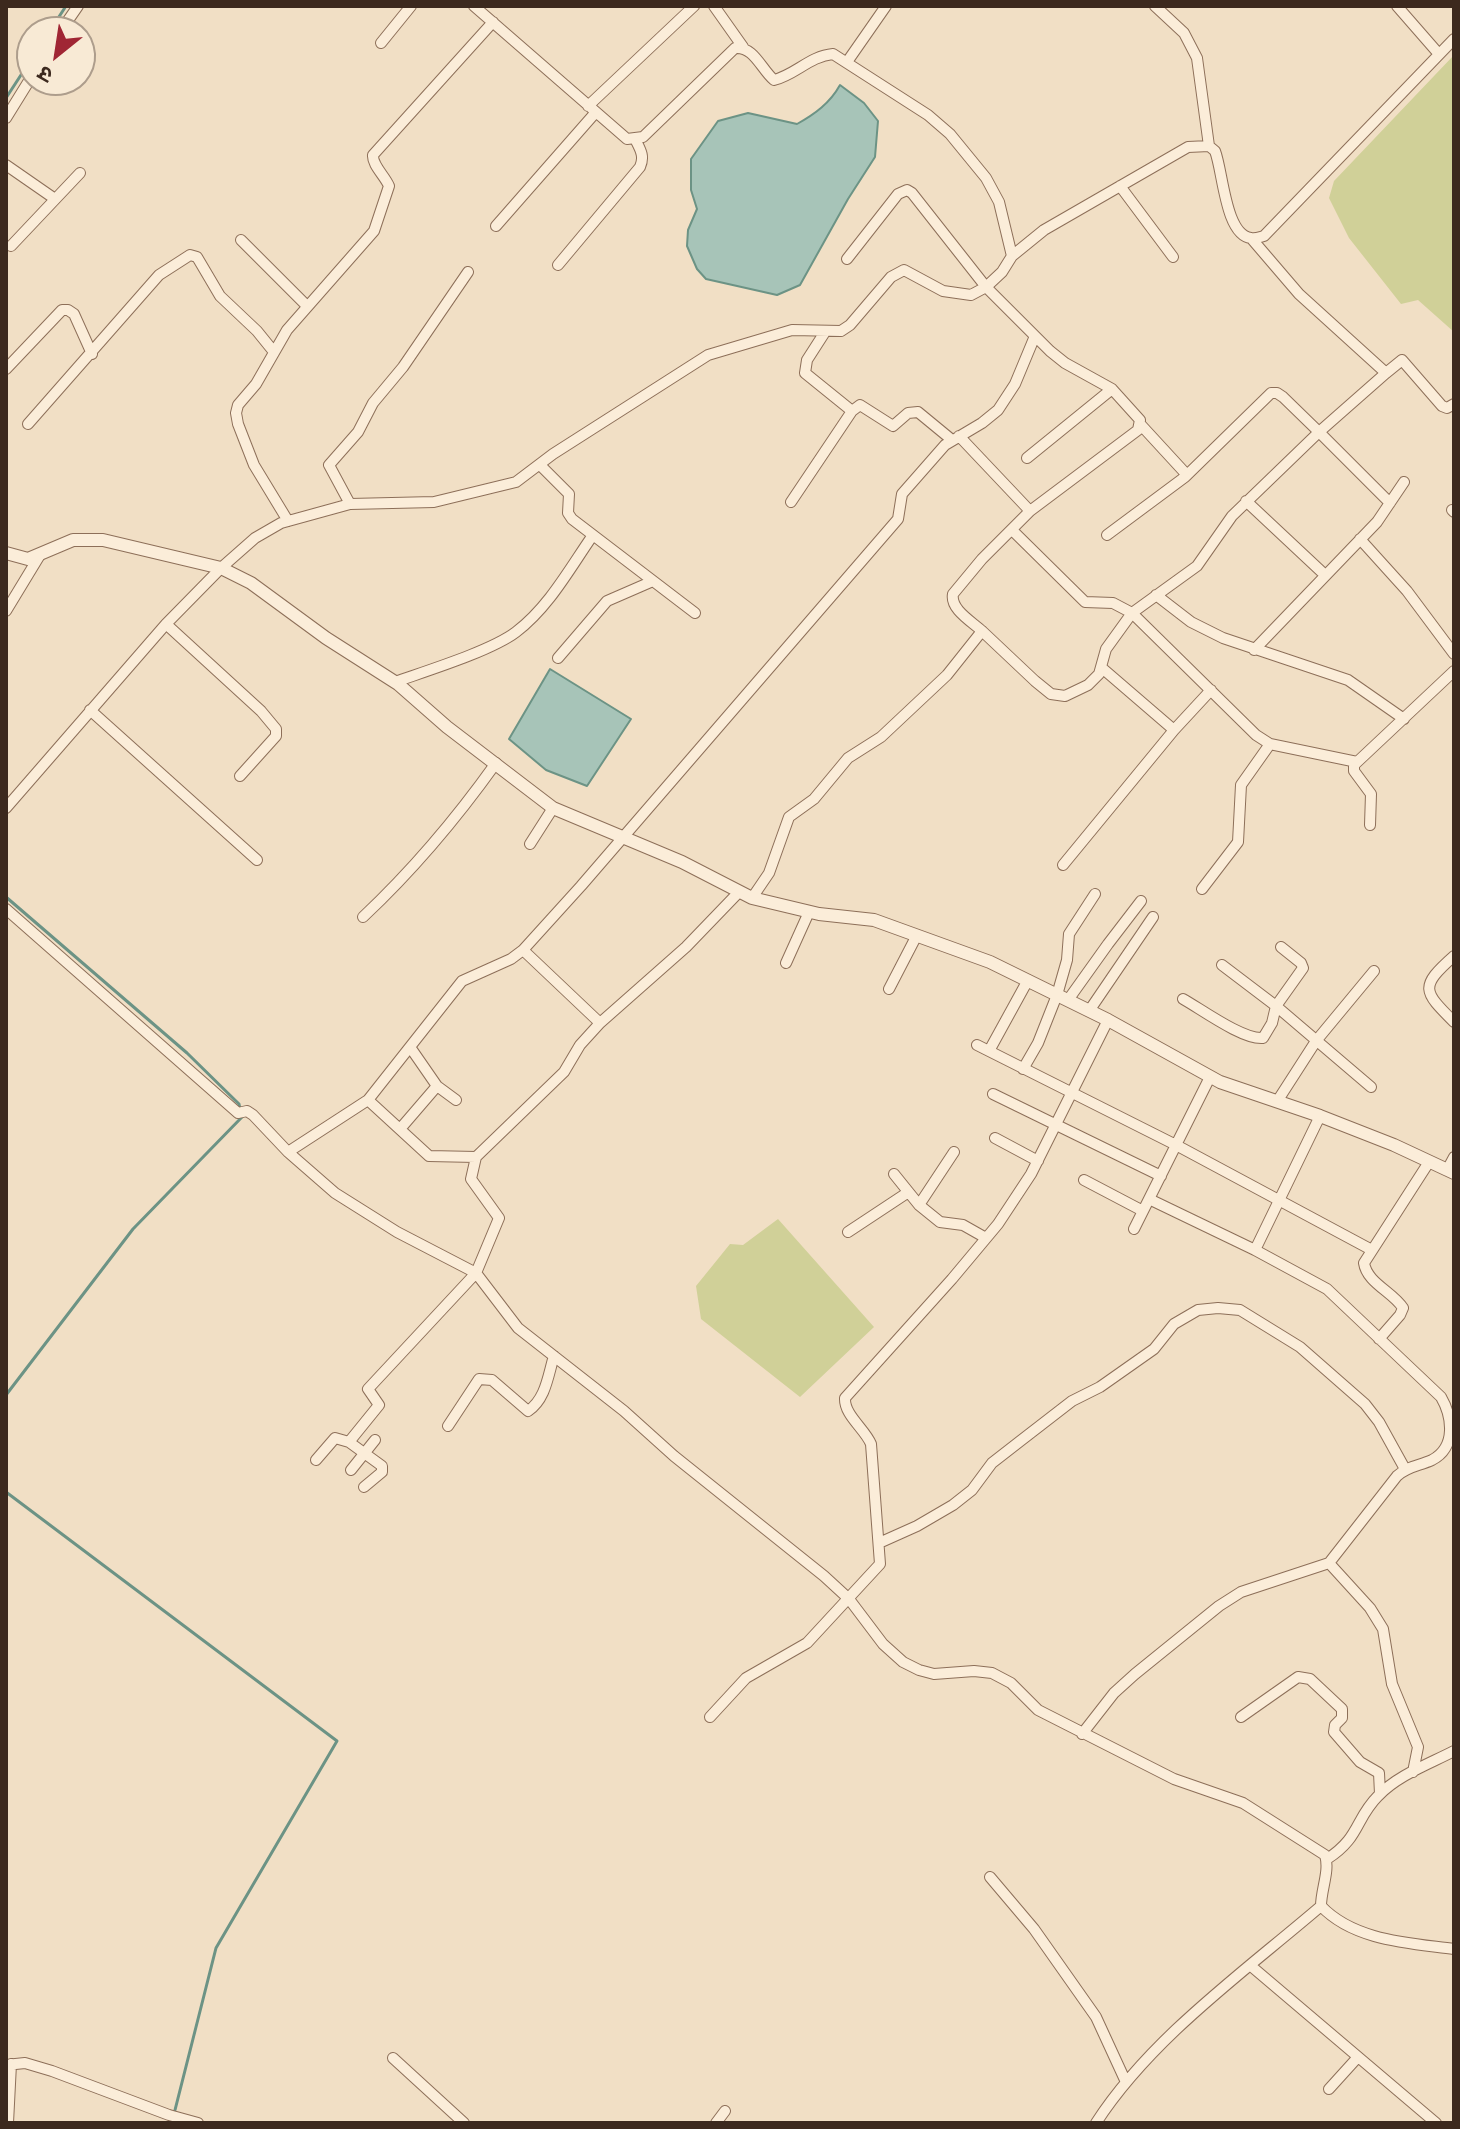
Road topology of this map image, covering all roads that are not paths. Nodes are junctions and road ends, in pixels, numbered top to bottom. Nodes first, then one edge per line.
1 (411, 6) edge
2 (474, 6) edge
3 (694, 6) edge
4 (714, 6) edge
5 (886, 6) edge
6 (1156, 6) edge
7 (1397, 6) edge
8 (493, 22) junction
9 (1454, 39) edge
10 (381, 43) dead end
11 (743, 47) junction
12 (1438, 53) junction
13 (847, 62) junction
14 (20, 96) edge
15 (592, 109) junction
16 (6, 118) edge
17 (635, 139) junction
18 (1209, 146) junction
19 (6, 165) edge
20 (80, 173) dead end
21 (1120, 186) junction
22 (55, 199) junction
23 (496, 226) dead end
24 (1251, 238) junction
25 (241, 240) dead end
26 (11, 246) dead end
27 (1012, 256) junction
28 (1173, 257) dead end
29 (847, 259) dead end
30 (558, 265) dead end
31 (468, 272) dead end
32 (986, 287) junction
33 (307, 306) junction
34 (825, 332) junction
35 (1035, 336) junction
36 (274, 352) junction
37 (92, 354) junction
38 (6, 369) edge
39 (1386, 373) junction
40 (1112, 389) junction
41 (1454, 404) edge
42 (852, 411) junction
43 (28, 424) dead end
44 (1141, 425) junction
45 (1319, 432) junction
46 (956, 438) junction
47 (1027, 458) dead end
48 (546, 460) junction
49 (1187, 475) junction
50 (1404, 482) dead end
51 (1246, 501) junction
52 (791, 502) dead end
53 (1390, 503) junction
54 (350, 504) junction
55 (1030, 511) junction
56 (288, 521) junction
57 (1012, 530) junction
58 (593, 535) junction
59 (1107, 535) dead end
60 (1360, 539) junction
61 (6, 553) edge
62 (40, 555) junction
63 (221, 568) junction
64 (1325, 575) junction
65 (653, 581) junction
66 (1156, 595) junction
67 (6, 611) edge
68 (695, 613) dead end
69 (1132, 613) junction
70 (166, 624) junction
71 (982, 631) junction
72 (1254, 650) junction
73 (1454, 654) edge
74 (558, 658) dead end
75 (1102, 668) junction
76 (1454, 671) edge
77 (395, 682) junction
78 (1211, 690) junction
79 (90, 710) junction
80 (1404, 719) junction
81 (1174, 730) junction
82 (1270, 744) junction
83 (1357, 762) junction
84 (496, 763) junction
85 (240, 776) dead end
86 (6, 808) edge
87 (553, 808) junction
88 (1370, 825) dead end
89 (624, 836) junction
90 (530, 844) dead end
91 (257, 860) dead end
92 (1063, 865) dead end
93 (1202, 889) dead end
94 (738, 893) junction
95 (1095, 894) dead end
96 (752, 898) junction
97 (1141, 901) dead end
98 (6, 909) edge
99 (809, 912) junction
100 (363, 917) dead end
101 (1153, 917) dead end
102 (917, 935) junction
103 (1281, 947) dead end
104 (523, 950) junction
105 (1454, 956) edge
106 (786, 963) dead end
107 (1222, 965) dead end
108 (1374, 971) dead end
109 (1028, 980) junction
110 (889, 989) dead end
111 (1063, 998) junction
112 (1183, 999) dead end
113 (1276, 1006) junction
114 (1089, 1011) junction
115 (1108, 1020) junction
116 (1454, 1022) edge
117 (600, 1023) junction
118 (1316, 1041) junction
119 (977, 1045) dead end
120 (410, 1047) junction
121 (989, 1051) junction
122 (1023, 1069) junction
123 (1210, 1077) junction
124 (437, 1086) junction
125 (1371, 1087) dead end
126 (993, 1094) dead end
127 (1073, 1094) junction
128 (368, 1100) junction
129 (456, 1100) dead end
130 (1278, 1100) junction
131 (1320, 1116) junction
132 (1057, 1125) junction
133 (400, 1129) junction
134 (995, 1138) dead end
135 (1176, 1145) junction
136 (288, 1152) junction
137 (954, 1152) dead end
138 (476, 1157) junction
139 (1454, 1157) edge
140 (1038, 1161) junction
141 (1429, 1162) junction
142 (1450, 1171) edge
143 (894, 1174) dead end
144 (1161, 1176) junction
145 (1084, 1180) dead end
146 (907, 1193) junction
147 (1149, 1199) junction
148 (1280, 1199) junction
149 (919, 1205) junction
150 (1143, 1211) junction
151 (1134, 1229) dead end
152 (848, 1232) dead end
153 (986, 1238) junction
154 (1370, 1249) junction
155 (1255, 1250) junction
156 (476, 1273) junction
157 (1379, 1339) junction
158 (554, 1356) junction
159 (448, 1426) dead end
160 (361, 1428) junction
161 (349, 1442) junction
162 (367, 1453) junction
163 (316, 1460) dead end
164 (1405, 1469) junction
165 (351, 1470) dead end
166 (364, 1487) dead end
167 (879, 1543) junction
168 (1329, 1563) junction
169 (849, 1599) junction
170 (710, 1717) dead end
171 (1241, 1717) dead end
172 (1082, 1734) junction
173 (1454, 1751) edge
174 (1413, 1772) junction
175 (1380, 1794) junction
176 (1327, 1859) junction
177 (990, 1877) dead end
178 (1321, 1906) junction
179 (1454, 1949) edge
180 (1251, 1966) junction
181 (1358, 2057) junction
182 (393, 2058) dead end
183 (9, 2064) edge
184 (1125, 2080) junction
185 (1329, 2089) dead end
186 (725, 2111) dead end
187 (8, 2123) edge
188 (198, 2123) edge
189 (464, 2123) edge
190 (716, 2123) edge
191 (1096, 2123) edge
192 (1436, 2123) edge

1 - 10 street
2 - 8 street
3 - 15 street
4 - 11 street
5 - 13 street
6 - 18 street
7 - 12 street
8 - 15 street
8 - 33 street
9 - 12 street
11 - 13 street
11 - 17 street
12 - 24 street
13 - 27 street
14 - 16 street
15 - 17 street
15 - 23 street
17 - 30 street
18 - 21 street
18 - 24 street
19 - 22 street
20 - 22 street
21 - 27 street
21 - 28 street
22 - 26 street
24 - 39 street
25 - 33 street
27 - 32 street
29 - 32 street
31 - 54 street
32 - 34 street
32 - 35 street
33 - 36 street
34 - 42 street
34 - 48 street
35 - 40 street
35 - 46 street
36 - 37 street
36 - 56 street
37 - 38 street
37 - 43 street
39 - 41 street
39 - 45 street
40 - 44 street
40 - 47 street
42 - 46 street
42 - 52 street
44 - 49 street
44 - 55 street
45 - 49 street
45 - 51 street
45 - 53 street
46 - 55 street
46 - 89 street
48 - 54 street
48 - 58 street
49 - 59 street
50 - 53 street
51 - 64 street
51 - 66 street
53 - 60 street
54 - 56 street
55 - 57 street
56 - 63 street
57 - 69 street
57 - 71 street
58 - 65 street
58 - 77 street
60 - 64 street
60 - 73 street
61 - 62 street
62 - 63 street
62 - 67 street
63 - 70 street
63 - 77 street
64 - 72 street
65 - 68 street
65 - 74 street
66 - 69 street
66 - 72 street
69 - 75 street
69 - 78 street
70 - 79 street
70 - 85 street
71 - 75 street
71 - 96 street
72 - 80 street
75 - 81 street
76 - 80 street
77 - 84 street
78 - 81 street
78 - 82 street
79 - 86 street
79 - 91 street
80 - 83 street
81 - 92 street
82 - 83 street
82 - 93 street
83 - 88 street
84 - 87 street
84 - 100 street
87 - 89 street
87 - 90 street
89 - 94 street
89 - 104 street
94 - 96 street
94 - 117 street
95 - 111 street
96 - 99 street
97 - 111 street
98 - 136 street
99 - 102 street
99 - 106 street
101 - 114 street
102 - 109 street
102 - 110 street
103 - 113 street
104 - 117 street
104 - 120 street
105 - 116 street
107 - 113 street
108 - 118 street
109 - 111 street
109 - 121 street
111 - 114 street
111 - 122 street
112 - 113 street
113 - 118 street
114 - 115 street
115 - 123 street
115 - 127 street
117 - 138 street
118 - 125 street
118 - 130 street
119 - 121 street
120 - 124 street
120 - 128 street
121 - 122 street
122 - 127 street
123 - 130 street
123 - 135 street
124 - 129 street
124 - 133 street
126 - 132 street
127 - 132 street
127 - 135 street
128 - 133 street
128 - 136 street
130 - 131 street
131 - 141 street
131 - 148 street
132 - 140 street
132 - 144 street
133 - 138 street
134 - 140 street
135 - 144 street
135 - 148 street
136 - 156 street
137 - 149 street
138 - 156 street
139 - 142 street
140 - 153 street
141 - 142 street
141 - 154 street
143 - 146 street
144 - 147 street
145 - 150 street
146 - 149 street
146 - 152 street
147 - 150 street
147 - 155 street
148 - 154 street
148 - 155 street
149 - 153 street
150 - 151 street
153 - 167 street
154 - 157 street
155 - 157 street
156 - 158 street
156 - 160 street
157 - 164 street
158 - 159 street
158 - 169 street
160 - 161 street
160 - 162 street
161 - 162 street
161 - 163 street
162 - 165 street
162 - 166 street
164 - 167 street
164 - 168 street
167 - 169 street
168 - 172 street
168 - 174 street
169 - 170 street
169 - 172 street
171 - 175 street
172 - 176 street
173 - 174 street
174 - 175 street
175 - 176 street
176 - 178 street
177 - 184 street
178 - 179 street
178 - 180 street
180 - 181 street
180 - 184 street
181 - 185 street
181 - 192 street
182 - 189 street
183 - 187 street
183 - 188 street
184 - 191 street
186 - 190 street

